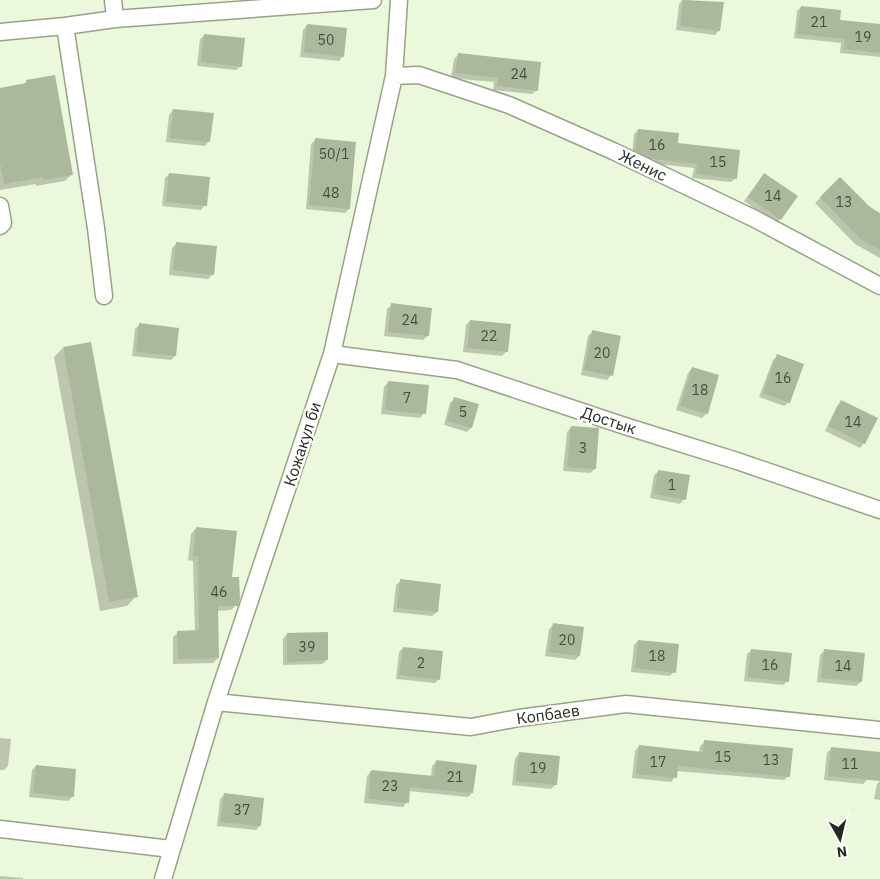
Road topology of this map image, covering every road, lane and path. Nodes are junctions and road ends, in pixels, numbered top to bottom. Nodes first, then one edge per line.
1 (113, 0) edge
2 (373, 0) edge
3 (399, 0) edge
4 (115, 19) junction
5 (66, 26) junction
6 (0, 32) edge
7 (394, 76) junction
8 (0, 206) edge
9 (0, 226) edge
10 (880, 286) edge
11 (104, 296) dead end
12 (332, 354) junction
13 (880, 510) edge
14 (216, 702) junction
15 (880, 730) edge
16 (0, 829) edge
17 (170, 849) junction
18 (163, 879) edge

1 - 4 street
2 - 4 street
3 - 7 street, Кожакул би
4 - 5 street
5 - 6 street
5 - 11 street
7 - 10 street, Женис
7 - 12 street, Кожакул би
8 - 9 street
12 - 13 street, Достык
12 - 14 street, Кожакул би
14 - 15 street, Копбаев
14 - 17 street, Кожакул би
16 - 17 street
17 - 18 street, Кожакул би

